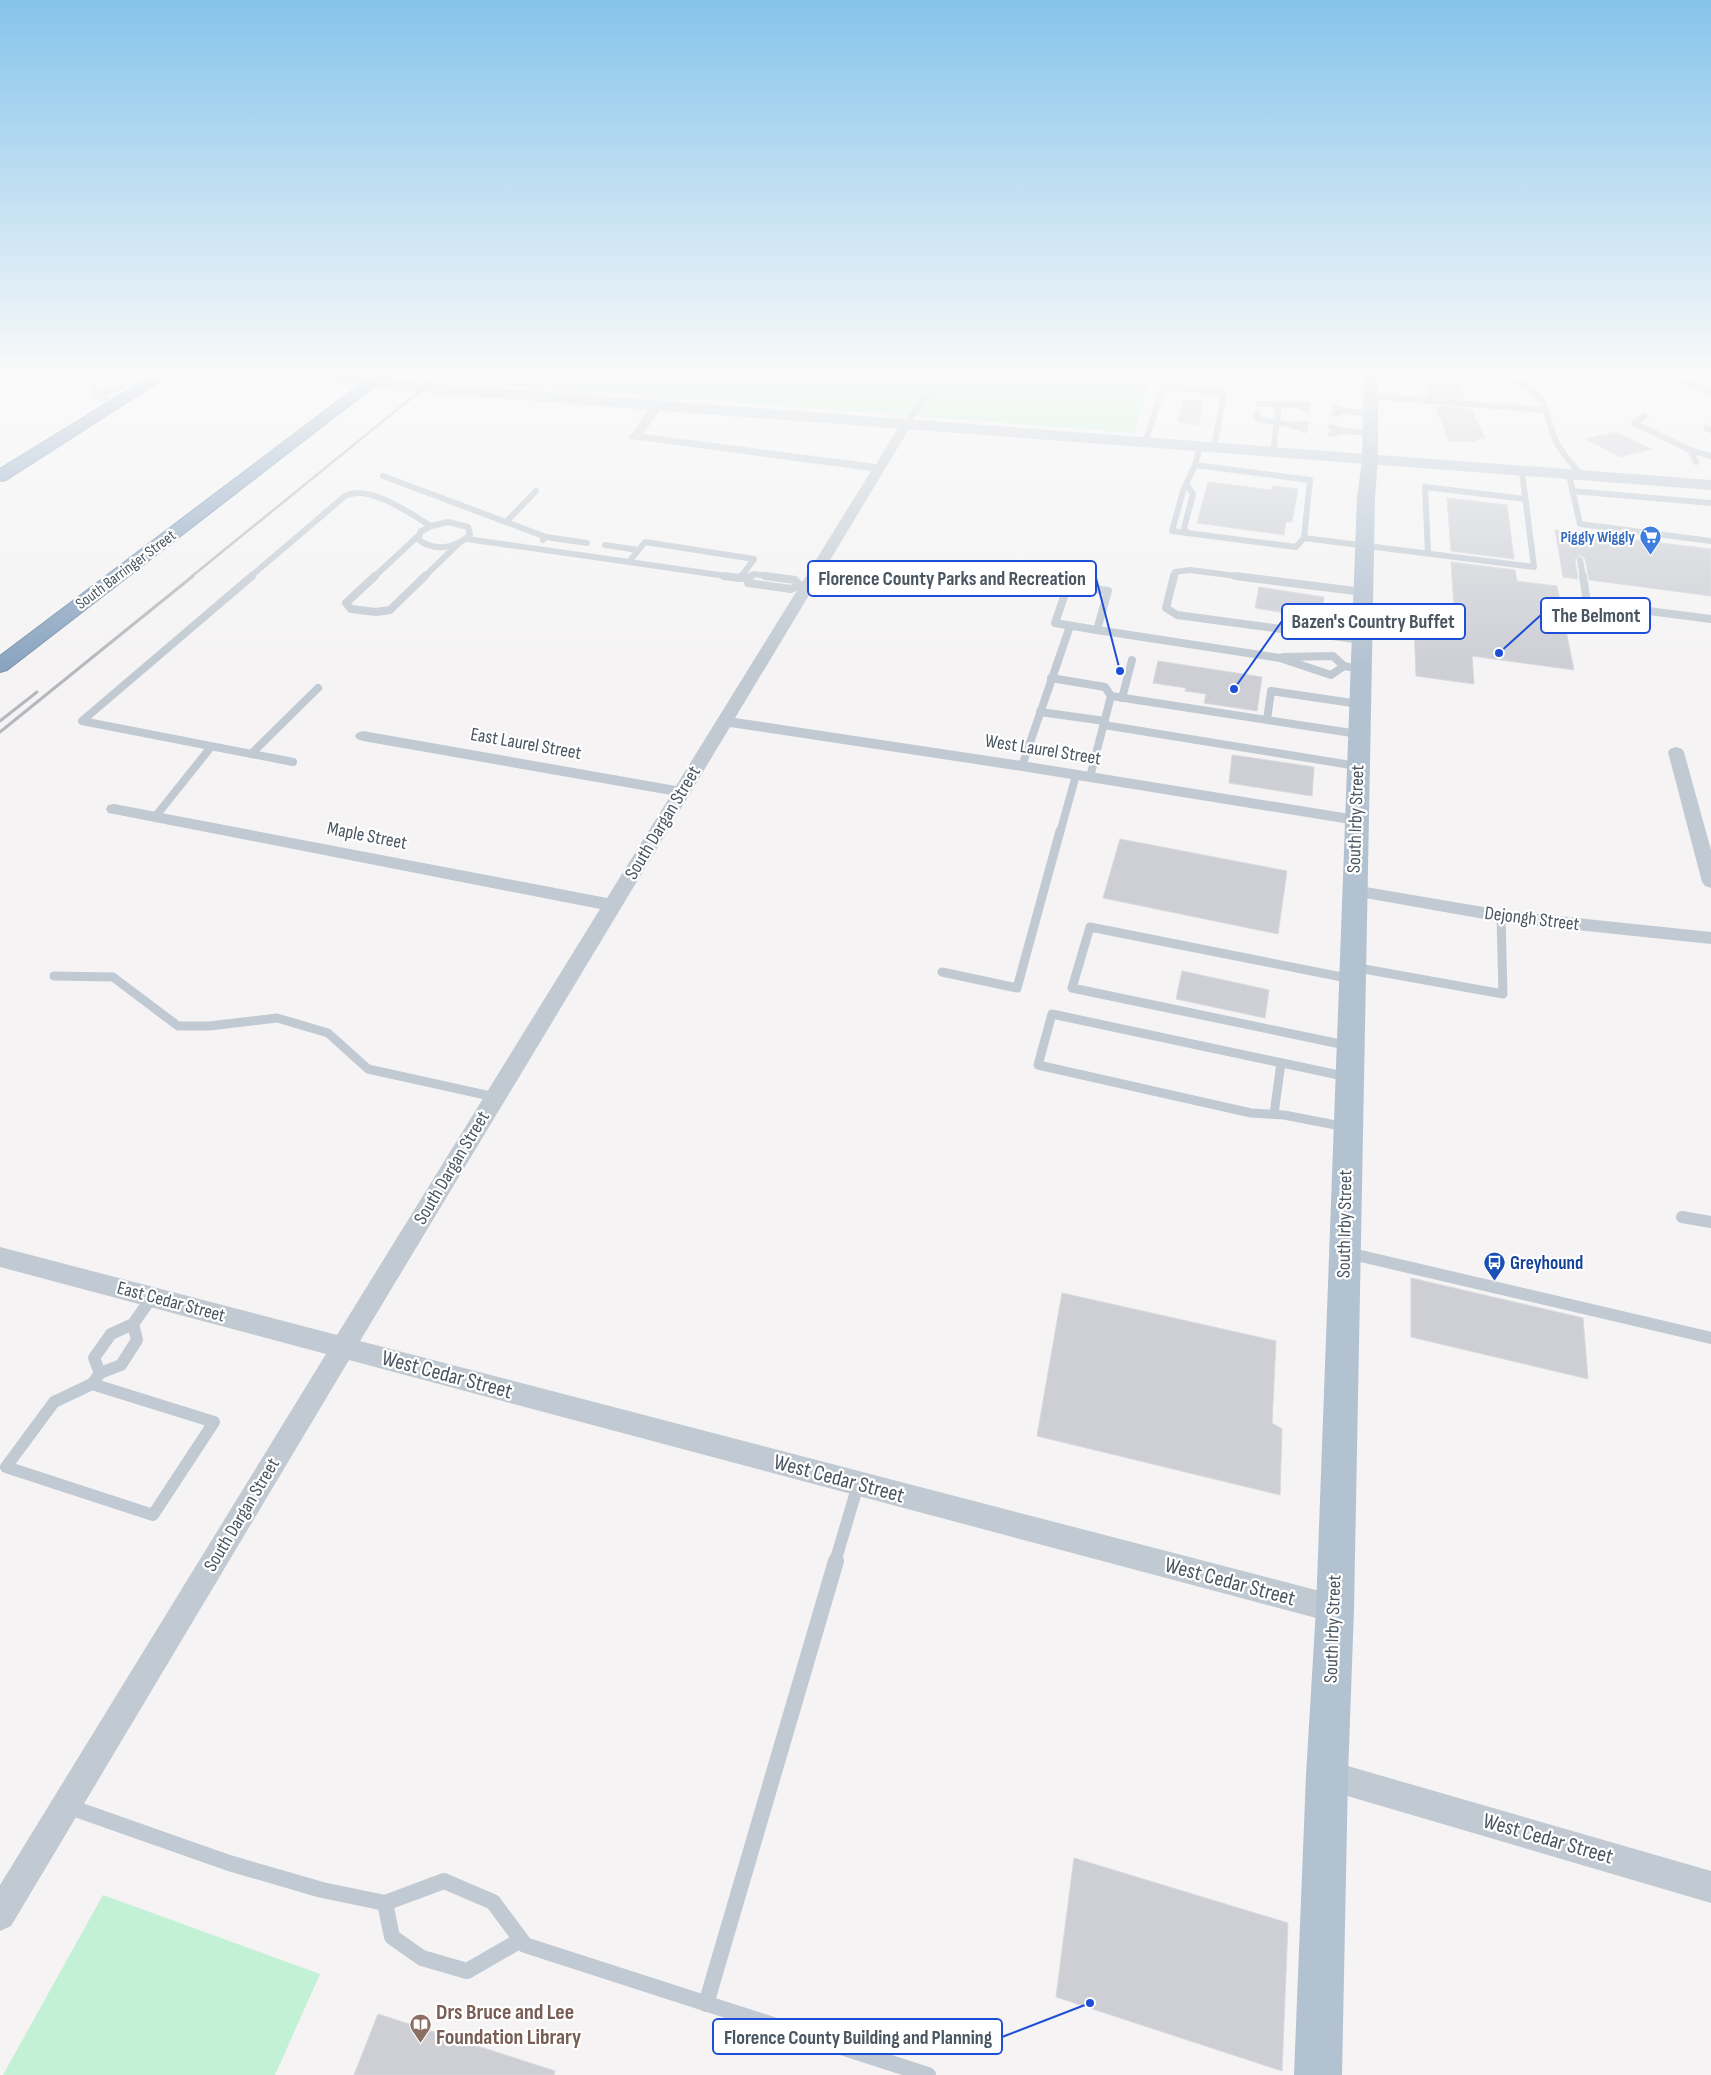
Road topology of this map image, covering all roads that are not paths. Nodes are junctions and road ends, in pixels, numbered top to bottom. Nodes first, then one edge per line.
1 (255, 471) edge
2 (877, 471) edge
3 (1192, 471) edge
4 (1240, 471) edge
5 (1364, 471) edge
6 (1519, 471) edge
7 (1570, 471) edge
8 (1522, 472) junction
9 (383, 476) dead end
10 (1574, 481) junction
11 (1186, 484) junction
12 (1711, 485) edge
13 (536, 491) dead end
14 (1525, 499) junction
15 (1711, 503) edge
16 (506, 522) junction
17 (431, 526) junction
18 (1187, 533) junction
19 (418, 536) junction
20 (546, 537) junction
21 (1304, 538) junction
22 (467, 539) junction
23 (1711, 541) edge
24 (587, 543) dead end
25 (458, 544) junction
26 (605, 545) dead end
27 (1365, 545) junction
28 (536, 549) junction
29 (638, 550) junction
30 (1428, 553) junction
31 (1580, 560) dead end
32 (629, 562) junction
33 (744, 578) junction
34 (803, 586) junction
35 (1363, 592) junction
36 (1711, 619) edge
37 (1070, 626) junction
38 (1097, 630) junction
39 (1280, 658) junction
40 (1355, 658) junction
41 (1132, 660) dead end
42 (0, 666) edge
43 (1051, 678) junction
44 (318, 688) dead end
45 (1111, 696) junction
46 (1122, 698) junction
47 (1359, 704) junction
48 (1040, 712) junction
49 (1267, 720) junction
50 (724, 721) junction
51 (1104, 723) junction
52 (1358, 734) junction
53 (363, 736) dead end
54 (211, 747) junction
55 (1676, 752) dead end
56 (251, 754) junction
57 (293, 762) dead end
58 (1022, 766) junction
59 (1357, 766) junction
60 (1083, 776) junction
61 (681, 792) junction
62 (114, 809) dead end
63 (155, 817) junction
64 (1356, 820) junction
65 (1711, 882) edge
66 (1354, 891) junction
67 (612, 905) junction
68 (1500, 916) junction
69 (1711, 938) edge
70 (942, 972) dead end
71 (1352, 973) junction
72 (54, 976) dead end
73 (1350, 1046) junction
74 (1281, 1063) junction
75 (1349, 1077) junction
76 (495, 1097) junction
77 (1274, 1114) junction
78 (1348, 1127) junction
79 (1682, 1217) dead end
80 (1711, 1222) edge
81 (1344, 1252) junction
82 (0, 1256) edge
83 (152, 1297) junction
84 (133, 1324) junction
85 (1711, 1338) edge
86 (343, 1347) junction
87 (100, 1373) junction
88 (92, 1384) junction
89 (858, 1484) junction
90 (1335, 1609) junction
91 (1327, 1775) junction
92 (67, 1806) junction
93 (1711, 1887) edge
94 (385, 1903) junction
95 (0, 1915) edge
96 (521, 1940) junction
97 (706, 2004) junction
98 (928, 2075) edge
99 (1318, 2075) edge

1 - 42 highway, South Barringer Street
2 - 34 street, South Dargan Street
3 - 11 lane
4 - 21 lane
5 - 27 main road, South Irby Street
6 - 8 street
7 - 10 lane
8 - 10 street
8 - 14 lane
9 - 16 lane
10 - 12 street
10 - 15 lane
10 - 23 lane
11 - 18 lane
11 - 18 lane
13 - 16 lane
14 - 30 lane
14 - 30 lane
16 - 20 lane
17 - 19 lane
17 - 22 lane
17 - 54 lane
18 - 21 lane
19 - 25 lane
19 - 25 lane
20 - 24 lane
20 - 28 lane
21 - 27 lane
22 - 25 lane
22 - 28 lane
26 - 29 lane
27 - 30 lane
27 - 35 main road, South Irby Street
28 - 32 lane
29 - 32 lane
29 - 33 lane
31 - 36 lane
32 - 33 lane
33 - 34 lane
34 - 50 street, South Dargan Street
35 - 40 main road, South Irby Street
35 - 40 lane
37 - 38 lane
37 - 38 lane
37 - 43 lane
38 - 39 lane
39 - 40 lane
39 - 40 lane
40 - 47 main road, South Irby Street
41 - 46 lane
43 - 45 lane
43 - 48 lane
44 - 56 lane
45 - 46 lane
45 - 51 lane
46 - 49 lane
47 - 49 lane
47 - 52 main road, South Irby Street
48 - 51 lane
48 - 58 lane
49 - 52 lane
50 - 58 street, West Laurel Street
50 - 61 street, South Dargan Street
51 - 59 lane
51 - 60 lane
52 - 59 main road, South Irby Street
53 - 61 street, East Laurel Street
54 - 56 lane
54 - 63 lane
55 - 65 street
56 - 57 lane
58 - 60 street, West Laurel Street
59 - 64 main road, South Irby Street
60 - 64 street, West Laurel Street
60 - 70 lane
61 - 67 street, South Dargan Street
62 - 63 street, Maple Street
63 - 67 street, Maple Street
64 - 66 main road, South Irby Street
66 - 68 street, Dejongh Street
66 - 71 main road, South Irby Street
67 - 76 street, South Dargan Street
68 - 69 street, Dejongh Street
68 - 71 lane
71 - 73 main road, South Irby Street
71 - 73 lane
72 - 76 lane
73 - 75 main road, South Irby Street
74 - 75 lane
74 - 77 lane
74 - 77 lane
75 - 78 main road, South Irby Street
76 - 86 street, South Dargan Street
77 - 78 lane
78 - 81 main road, South Irby Street
79 - 80 lane
81 - 85 lane
81 - 90 main road, South Irby Street
82 - 83 street, East Cedar Street
83 - 84 lane
83 - 86 street, East Cedar Street
84 - 87 lane
84 - 87 lane
86 - 89 street, West Cedar Street
86 - 92 street, South Dargan Street
87 - 88 lane
88 - 88 lane
89 - 90 street, West Cedar Street
89 - 97 lane
90 - 91 main road, South Irby Street
91 - 93 street, West Cedar Street
91 - 99 main road, South Irby Street
92 - 94 lane
92 - 95 street, South Dargan Street
94 - 96 lane
94 - 96 lane
96 - 97 lane
97 - 98 lane

